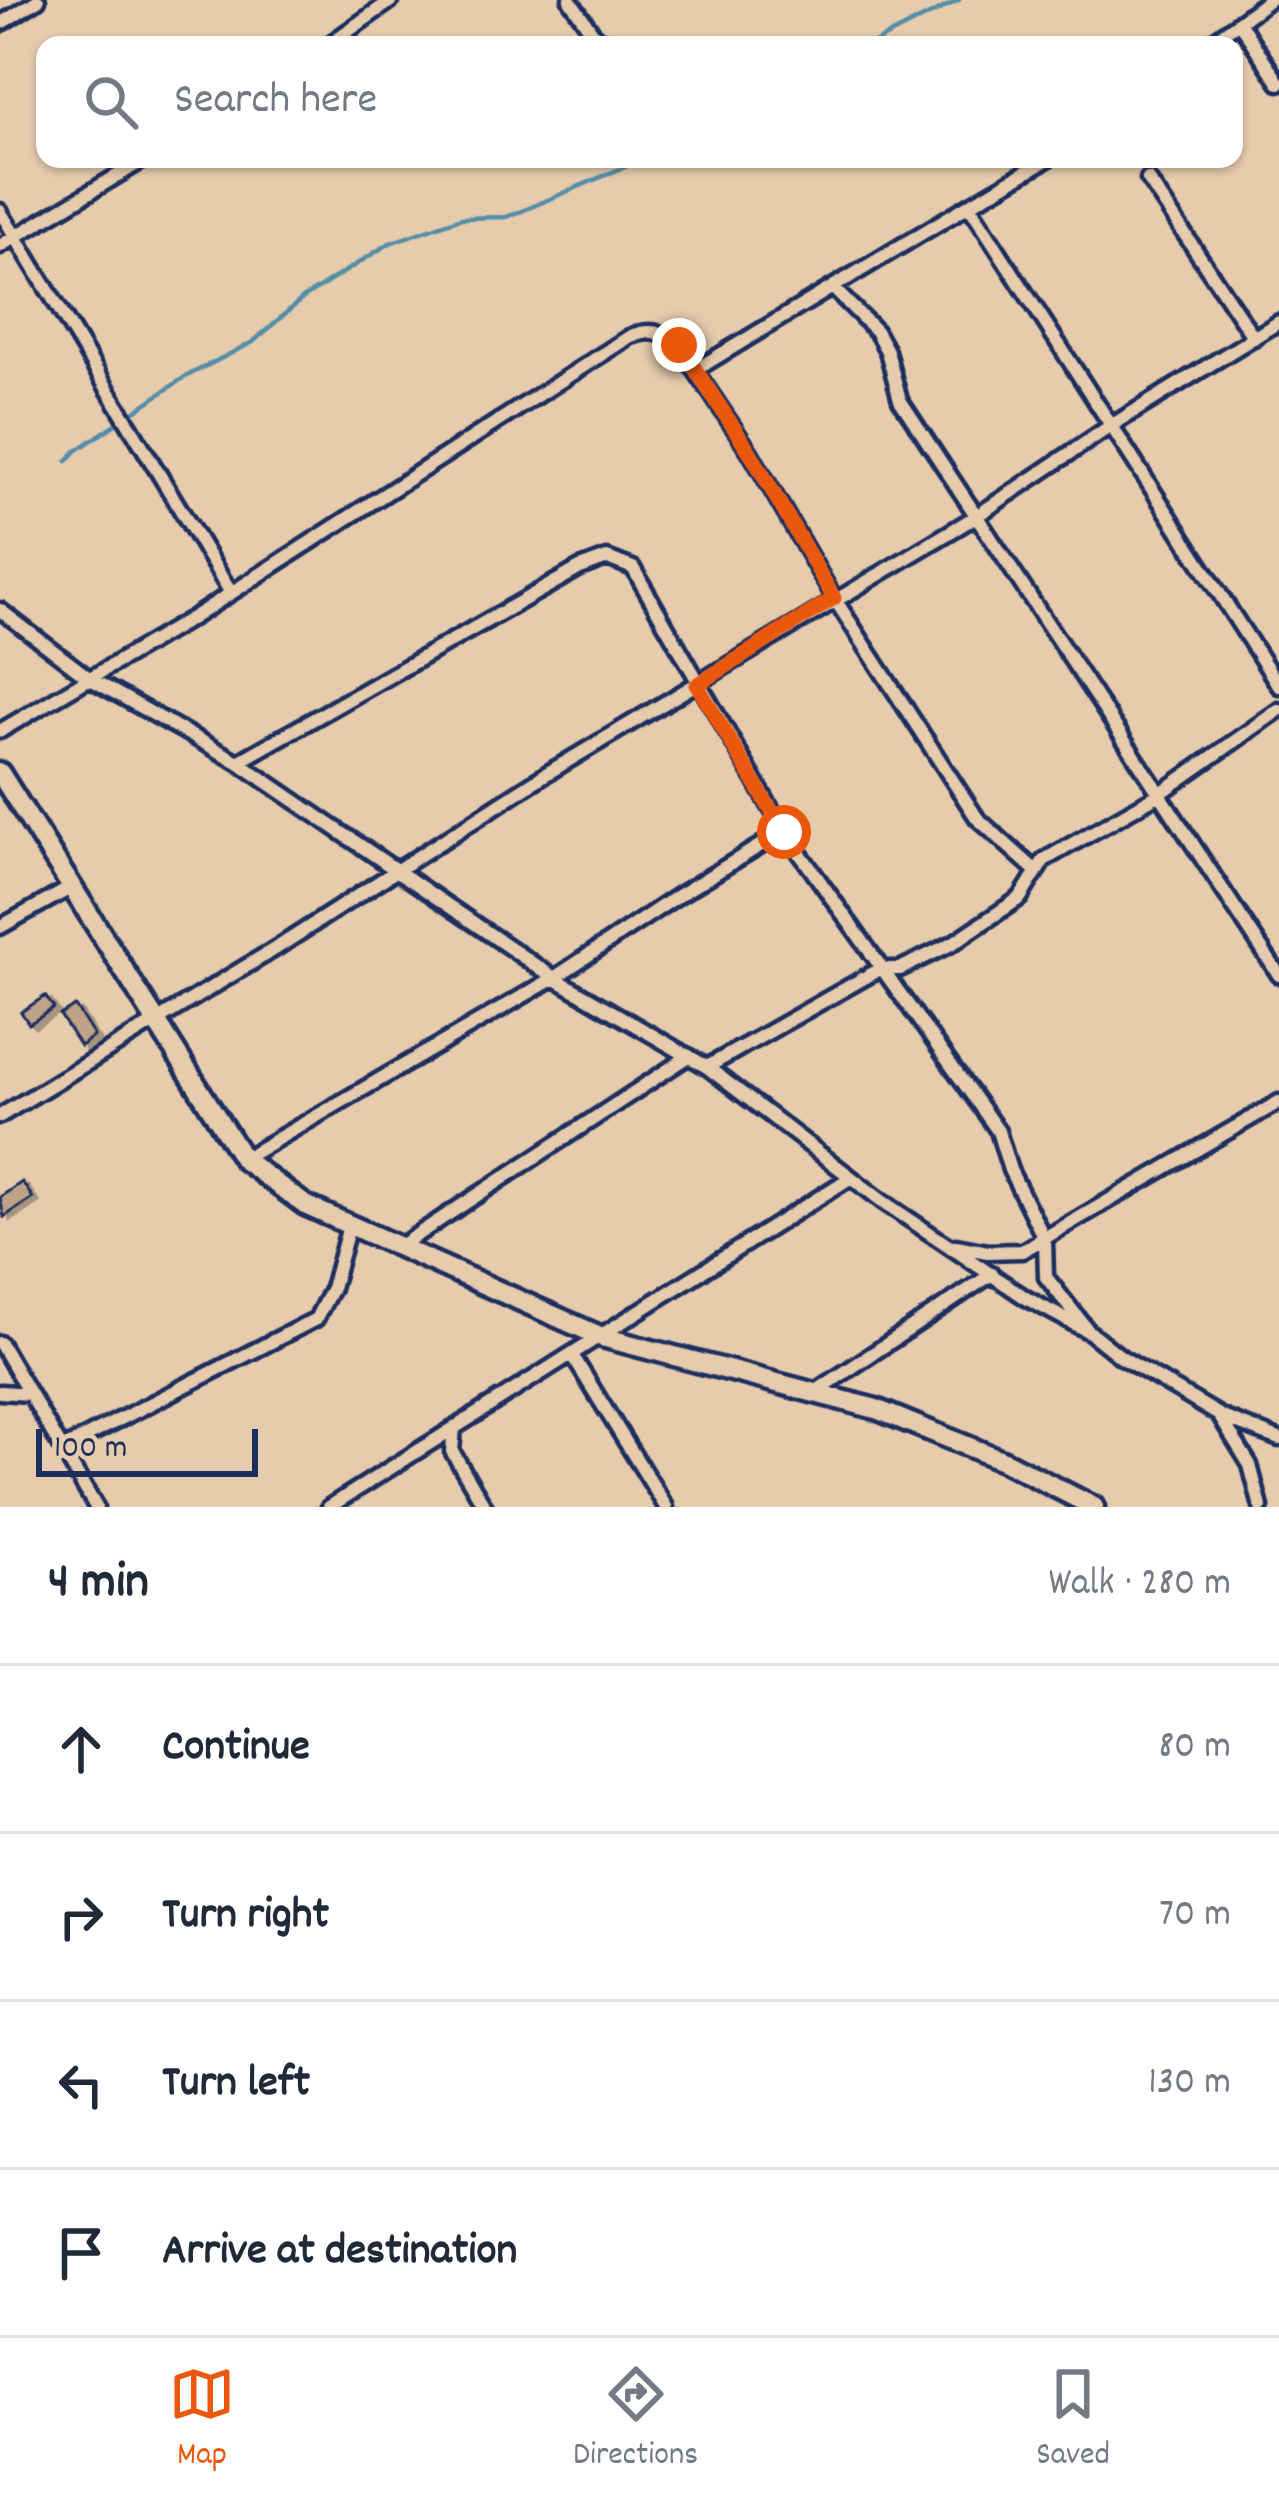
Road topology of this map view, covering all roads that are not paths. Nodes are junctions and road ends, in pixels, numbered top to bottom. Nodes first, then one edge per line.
1 (38, 0) edge
2 (392, 0) edge
3 (570, 0) edge
4 (1269, 0) edge
5 (1239, 22) junction
6 (0, 24) edge
7 (341, 36) edge
8 (595, 36) edge
9 (1220, 36) edge
10 (1279, 83) edge
11 (130, 168) edge
12 (1033, 168) edge
13 (1148, 178) dead end
14 (969, 205) junction
15 (0, 211) edge
16 (15, 236) junction
17 (0, 246) edge
18 (833, 288) junction
19 (1279, 322) edge
20 (1254, 338) junction
21 (695, 370) junction
22 (1109, 427) junction
23 (975, 517) junction
24 (231, 593) junction
25 (834, 598) junction
26 (0, 610) edge
27 (89, 678) junction
28 (697, 685) junction
29 (1279, 686) edge
30 (1279, 710) edge
31 (0, 730) edge
32 (238, 762) junction
33 (0, 773) edge
34 (1158, 795) junction
35 (784, 832) junction
36 (399, 871) junction
37 (1036, 872) junction
38 (72, 886) junction
39 (0, 927) edge
40 (880, 969) junction
41 (1279, 975) edge
42 (554, 978) junction
43 (157, 1021) junction
44 (689, 1056) junction
45 (707, 1067) junction
46 (1279, 1102) edge
47 (0, 1116) edge
48 (243, 1159) junction
49 (850, 1178) junction
50 (349, 1226) junction
51 (1045, 1240) junction
52 (950, 1244) junction
53 (396, 1248) junction
54 (992, 1274) junction
55 (1091, 1334) junction
56 (602, 1337) junction
57 (0, 1343) edge
58 (572, 1355) junction
59 (0, 1392) edge
60 (815, 1393) junction
61 (30, 1394) junction
62 (1219, 1415) junction
63 (454, 1428) junction
64 (1279, 1438) edge
65 (62, 1449) junction
66 (96, 1507) edge
67 (329, 1507) edge
68 (485, 1507) edge
69 (666, 1507) edge
70 (1094, 1507) edge
71 (1261, 1507) edge

1 - 6 street
2 - 7 street
3 - 8 street
4 - 5 street
5 - 9 street
5 - 10 street
11 - 16 street
12 - 14 street
13 - 20 street
14 - 18 street
14 - 22 street
15 - 16 street
16 - 17 street
16 - 24 street
18 - 21 street
18 - 23 street
19 - 20 street
20 - 22 street
21 - 24 street
21 - 25 street
22 - 23 street
22 - 29 street
23 - 25 street
23 - 34 street
24 - 27 street
25 - 28 street
25 - 37 street
26 - 27 street
27 - 31 street
27 - 32 street
28 - 32 street
28 - 35 street
28 - 36 street
30 - 34 street
32 - 36 street
33 - 38 main road
34 - 37 street
34 - 41 street
35 - 40 street
35 - 42 street
36 - 42 street
36 - 43 street
37 - 40 street
38 - 39 street
38 - 43 main road
40 - 45 street
40 - 51 street
42 - 44 street
42 - 48 street
43 - 47 street
43 - 48 main road
44 - 45 street
44 - 53 street
45 - 49 street
46 - 51 street
48 - 50 main road
49 - 52 street
49 - 56 street
50 - 53 main road
50 - 65 street
51 - 52 street
51 - 55 street
52 - 54 street
53 - 56 main road
54 - 55 street
54 - 60 street
55 - 62 street
56 - 58 street
56 - 60 main road
57 - 61 street
58 - 63 street
58 - 69 street
59 - 61 street
60 - 70 main road
61 - 65 street
62 - 64 street
62 - 71 street
63 - 67 street
63 - 68 street
65 - 66 street

